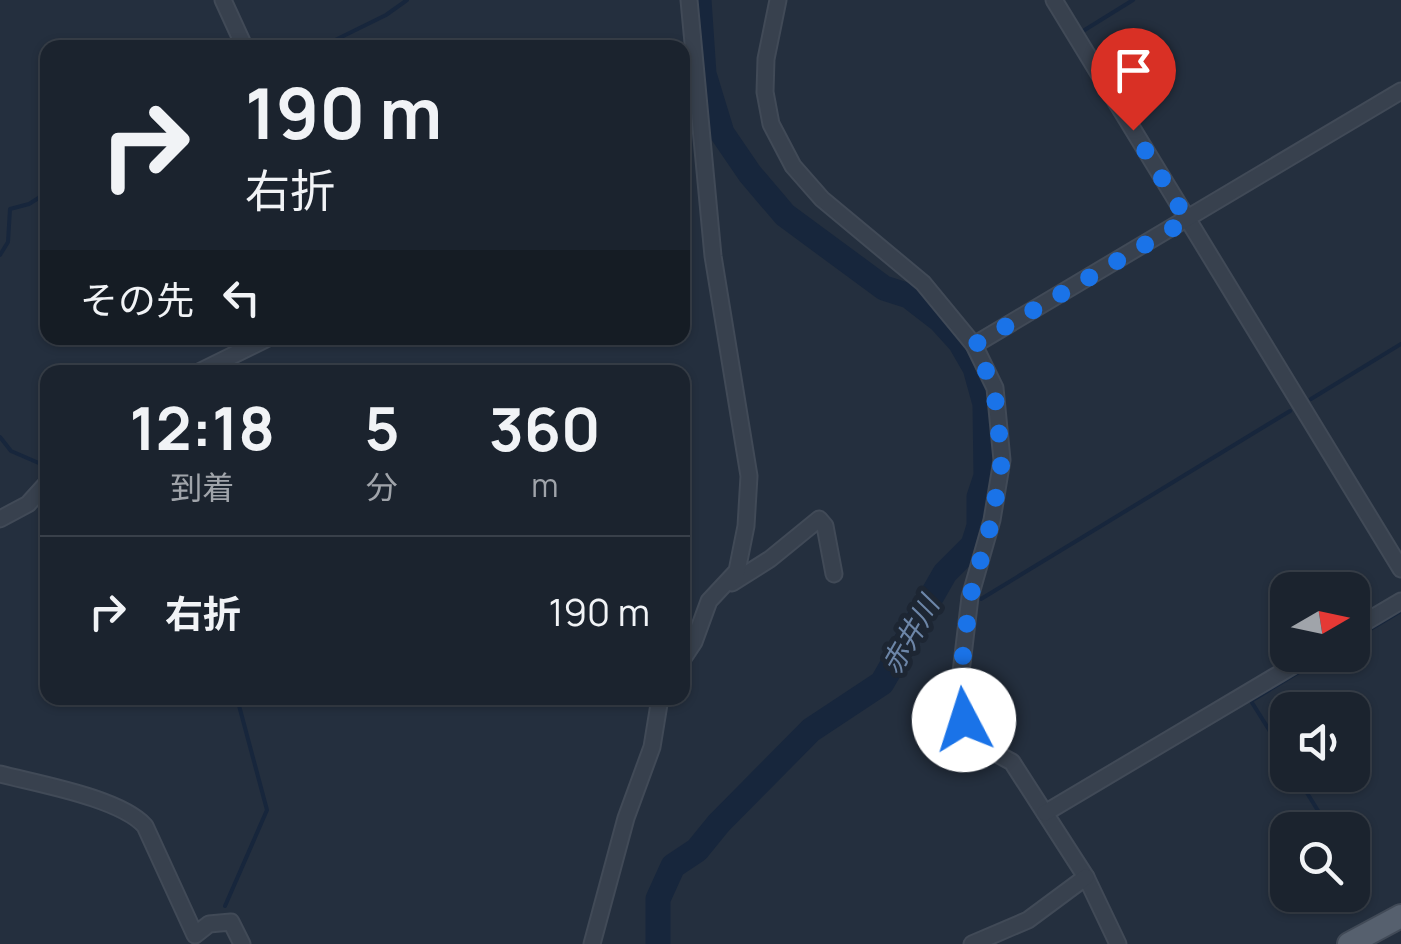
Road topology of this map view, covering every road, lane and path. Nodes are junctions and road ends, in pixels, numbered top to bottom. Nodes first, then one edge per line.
1 (223, 0) edge
2 (688, 0) edge
3 (782, 0) edge
4 (1054, 0) edge
5 (241, 40) edge
6 (1401, 91) edge
7 (698, 100) junction
8 (690, 104) edge
9 (1187, 220) junction
10 (254, 345) edge
11 (974, 345) junction
12 (213, 365) edge
13 (40, 491) edge
14 (0, 519) edge
15 (1401, 569) edge
16 (834, 574) dead end
17 (724, 588) junction
18 (1401, 601) edge
19 (1370, 619) edge
20 (690, 648) edge
21 (1282, 672) edge
22 (659, 705) edge
23 (0, 774) edge
24 (1045, 813) junction
25 (1086, 877) junction
26 (1401, 916) edge
27 (195, 935) junction
28 (179, 944) edge
29 (242, 944) edge
30 (592, 944) edge
31 (972, 944) edge
32 (1118, 944) edge
33 (1349, 944) edge

1 - 5 street
2 - 7 street
3 - 11 street
4 - 9 street
6 - 9 street
7 - 8 street
7 - 17 street
9 - 11 street
9 - 15 street
10 - 12 street
11 - 24 street
13 - 14 street
16 - 17 street
17 - 20 street
18 - 19 street
21 - 24 street
22 - 30 street
23 - 27 street
24 - 25 street
25 - 31 street
25 - 32 street
26 - 33 main road
27 - 28 street
27 - 29 street

